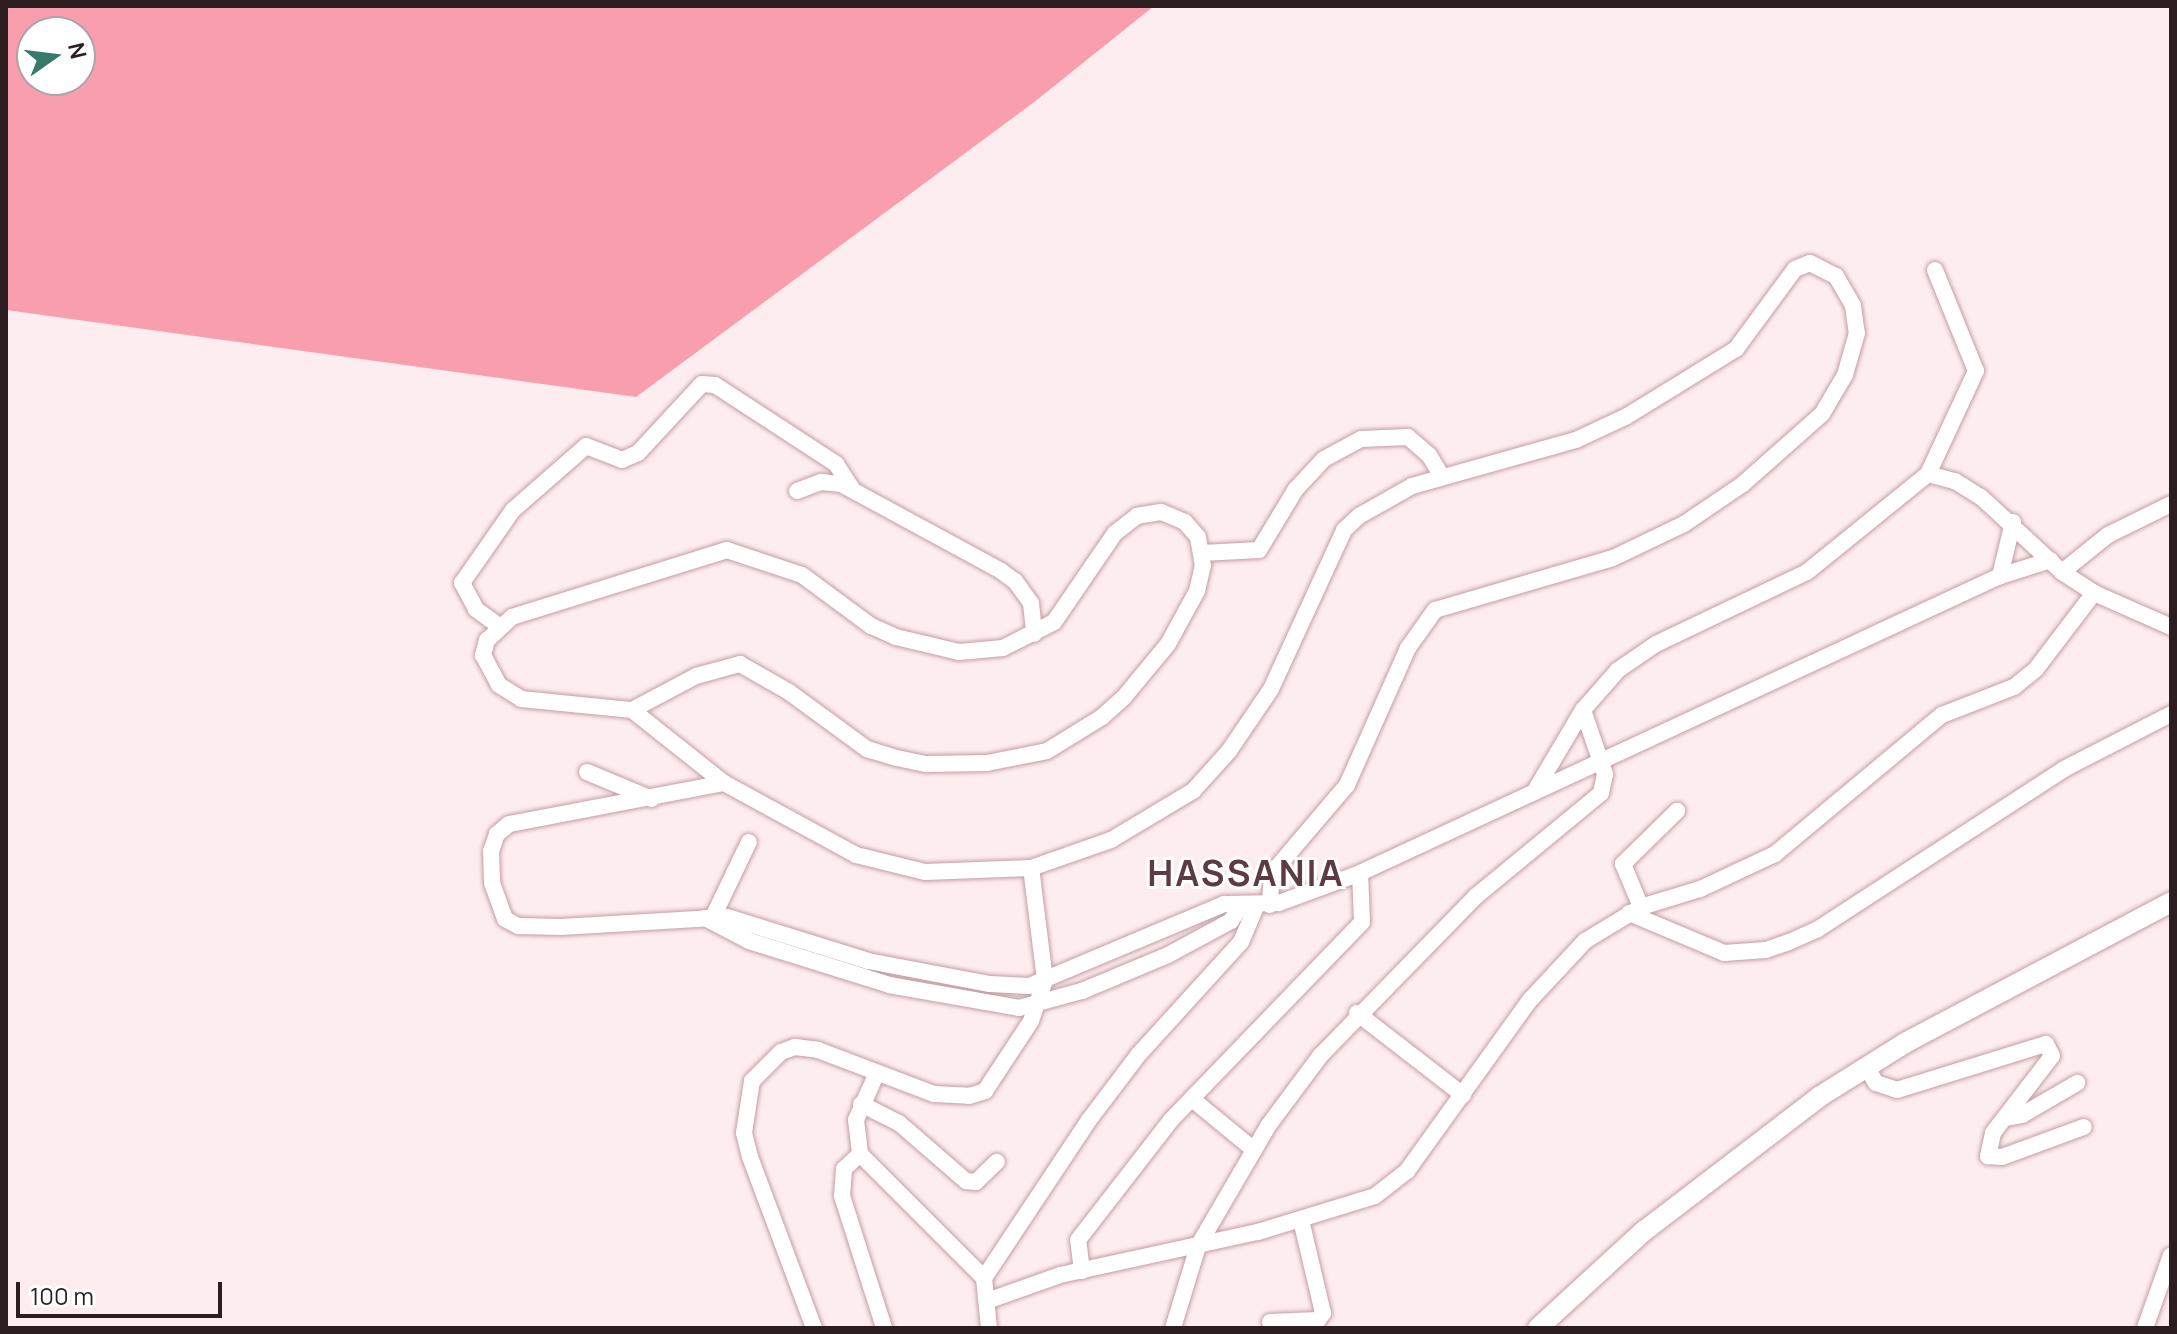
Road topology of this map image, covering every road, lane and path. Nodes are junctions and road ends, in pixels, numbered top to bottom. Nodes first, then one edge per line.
1 (1935, 270) dead end
2 (1928, 474) junction
3 (1442, 477) junction
4 (852, 489) junction
5 (797, 491) dead end
6 (2171, 504) edge
7 (2013, 522) junction
8 (1202, 553) junction
9 (2057, 566) junction
10 (2000, 576) junction
11 (2094, 593) junction
12 (499, 626) junction
13 (2171, 627) edge
14 (1034, 634) junction
15 (632, 710) junction
16 (1583, 710) junction
17 (2171, 714) edge
18 (1602, 763) junction
19 (587, 772) dead end
20 (724, 783) junction
21 (1536, 789) junction
22 (652, 799) junction
23 (1677, 811) dead end
24 (749, 842) dead end
25 (1031, 868) junction
26 (1360, 873) junction
27 (2171, 902) edge
28 (1263, 906) junction
29 (1239, 908) junction
30 (1635, 910) junction
31 (709, 917) junction
32 (833, 949) junction
33 (827, 966) junction
34 (919, 972) junction
35 (1045, 980) junction
36 (915, 990) junction
37 (1039, 1005) junction
38 (1357, 1013) junction
39 (1866, 1066) junction
40 (876, 1075) junction
41 (2077, 1083) dead end
42 (1463, 1095) junction
43 (1192, 1099) junction
44 (861, 1104) junction
45 (2005, 1118) junction
46 (2084, 1127) dead end
47 (1254, 1150) junction
48 (860, 1154) junction
49 (997, 1162) dead end
50 (1301, 1220) junction
51 (1198, 1246) junction
52 (2171, 1255) edge
53 (1082, 1271) junction
54 (984, 1278) junction
55 (987, 1301) junction
56 (1270, 1322) dead end
57 (814, 1328) edge
58 (884, 1328) edge
59 (989, 1328) edge
60 (1173, 1328) edge
61 (1538, 1328) edge
62 (2145, 1328) edge

1 - 2 street
2 - 7 street
2 - 16 street
3 - 8 street
3 - 25 street
3 - 28 street
4 - 5 street
4 - 12 street
4 - 14 street
6 - 9 street
7 - 9 street
7 - 10 street
8 - 14 street
8 - 15 street
9 - 10 street
9 - 11 street
10 - 18 street
11 - 13 street
11 - 30 street
12 - 14 street
12 - 15 street
15 - 20 street
16 - 18 street
16 - 21 street
17 - 30 street
18 - 21 street
18 - 38 street
19 - 22 street
20 - 22 street
20 - 25 street
21 - 26 street
22 - 31 street
23 - 30 street
24 - 31 street
25 - 35 street
26 - 28 street
26 - 43 street
27 - 39 street
28 - 29 street
28 - 54 street
29 - 35 street
29 - 37 street
30 - 42 street
31 - 32 street
31 - 33 street
32 - 33 street
32 - 34 street
33 - 36 street
34 - 35 street
34 - 36 street
35 - 37 street
36 - 37 street
37 - 40 street
38 - 42 street
38 - 47 street
39 - 45 street
39 - 61 street
40 - 44 street
40 - 57 street
41 - 45 street
42 - 50 street
43 - 47 street
43 - 53 street
44 - 48 street
44 - 49 street
45 - 46 street
47 - 51 street
48 - 54 street
48 - 58 street
50 - 51 street
50 - 56 street
51 - 53 street
51 - 60 street
52 - 62 street
53 - 55 street
54 - 55 street
55 - 59 street

